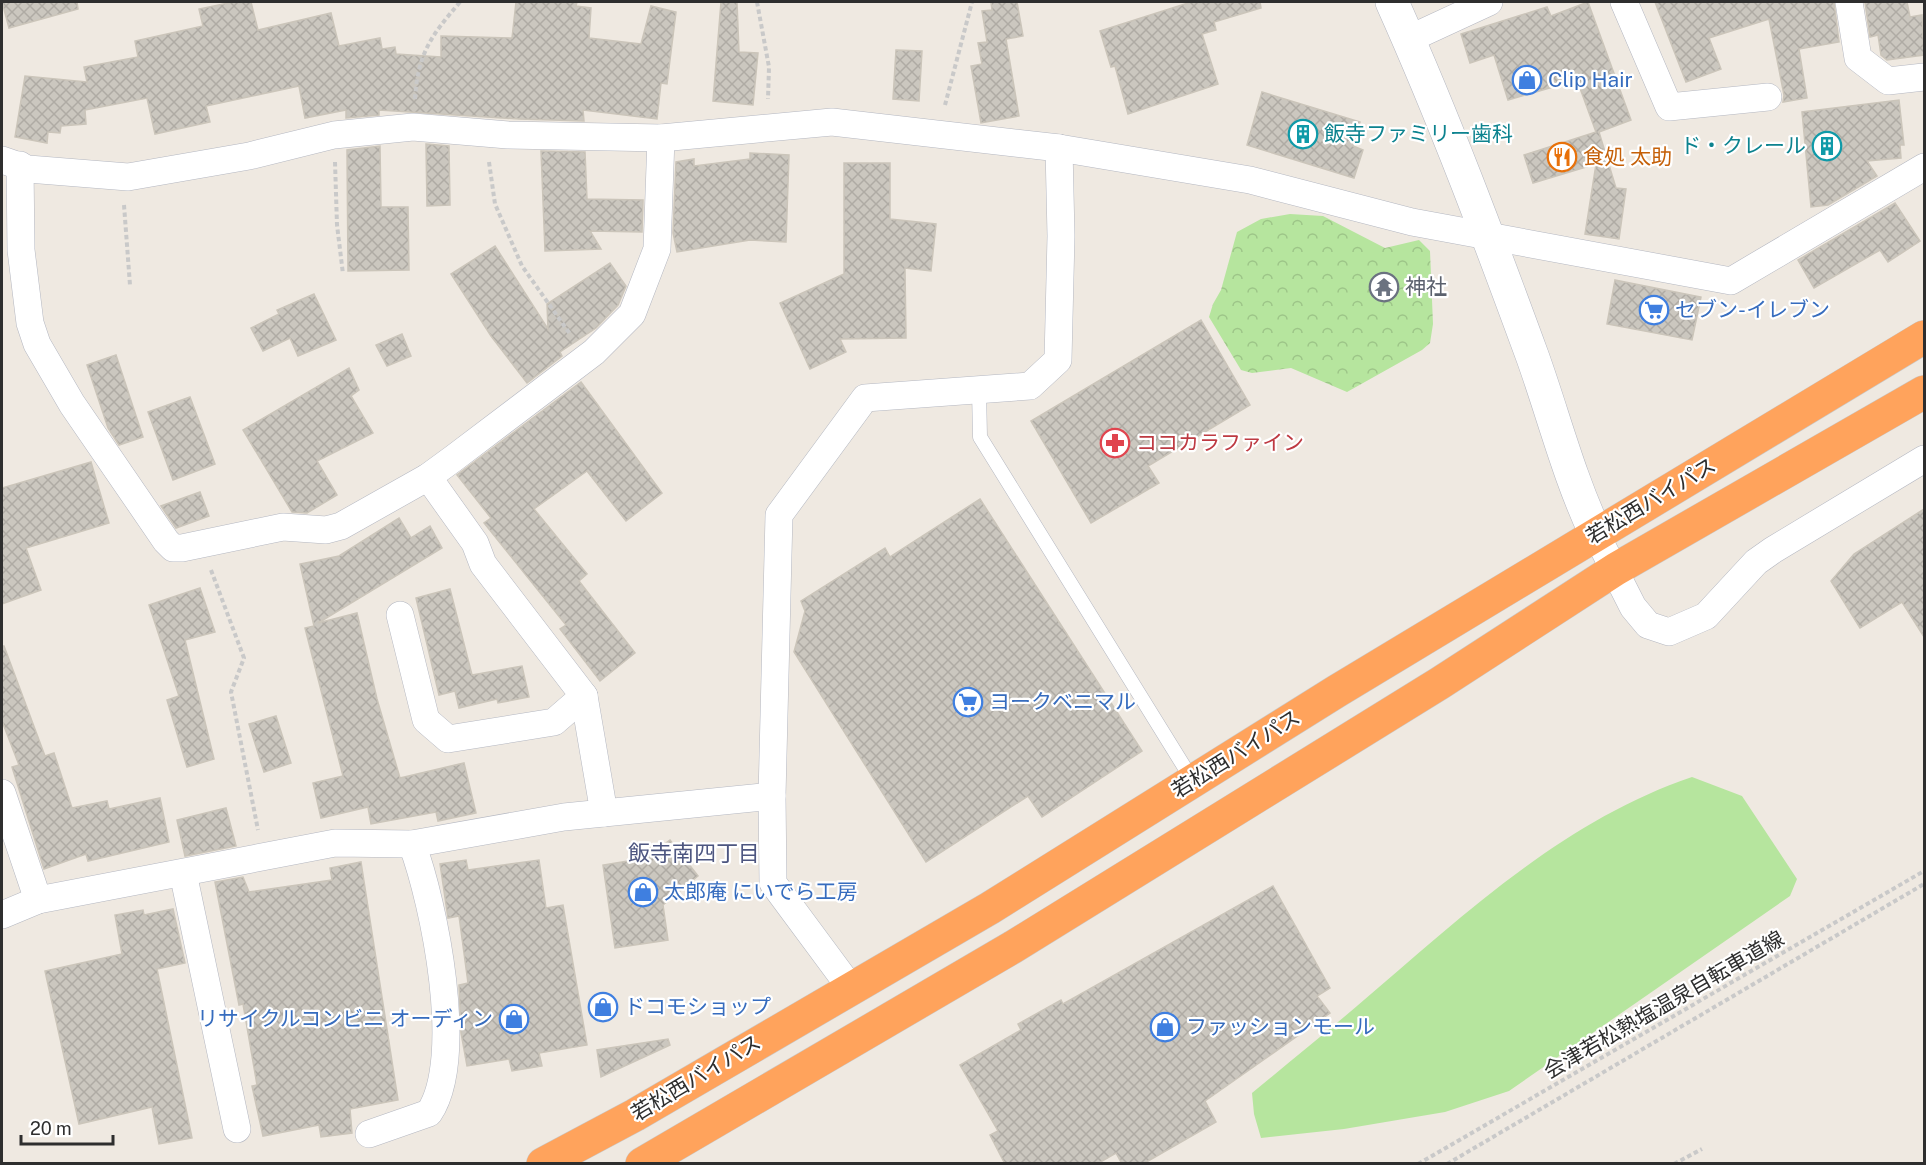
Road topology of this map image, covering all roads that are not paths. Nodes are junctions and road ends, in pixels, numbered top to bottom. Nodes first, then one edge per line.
1 (1392, 2) edge
2 (1489, 2) edge
3 (1624, 2) edge
4 (1850, 2) edge
5 (1409, 39) junction
6 (1924, 77) edge
7 (1768, 97) dead end
8 (661, 138) junction
9 (1059, 148) junction
10 (11, 163) edge
11 (1924, 167) edge
12 (1489, 238) junction
13 (1924, 337) edge
14 (979, 390) junction
15 (1924, 392) edge
16 (1924, 459) edge
17 (428, 477) junction
18 (1596, 534) junction
19 (1616, 569) junction
20 (400, 615) dead end
21 (584, 696) junction
22 (1193, 781) junction
23 (2, 793) edge
24 (772, 796) junction
25 (604, 813) junction
26 (412, 844) junction
27 (183, 873) junction
28 (38, 900) junction
29 (2, 915) edge
30 (850, 987) junction
31 (237, 1129) dead end
32 (369, 1134) dead end
33 (543, 1164) edge
34 (642, 1164) edge

1 - 5 street
2 - 5 street
3 - 7 street
4 - 6 street
5 - 12 street
8 - 9 street
8 - 10 street
8 - 17 street
9 - 12 street
9 - 14 street
10 - 17 street
11 - 12 street
12 - 18 street
13 - 18 highway, 若松西バイパス
14 - 22 lane
14 - 24 street
15 - 19 highway, 若松西バイパス
16 - 19 street
17 - 21 street
18 - 19 street
18 - 22 highway, 若松西バイパス
19 - 34 highway, 若松西バイパス
20 - 21 street
21 - 25 street
22 - 30 highway, 若松西バイパス
23 - 28 street
24 - 25 street
24 - 30 street
25 - 26 street
26 - 27 street
26 - 32 street
27 - 28 street
27 - 31 street
28 - 29 street
30 - 33 highway, 若松西バイパス

